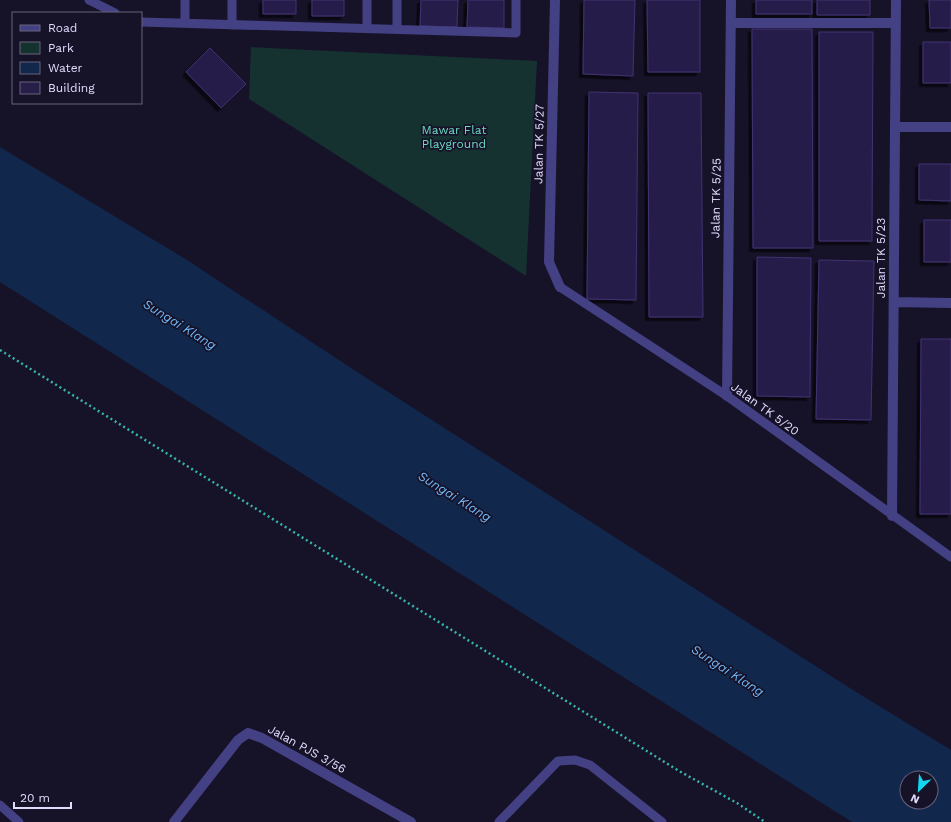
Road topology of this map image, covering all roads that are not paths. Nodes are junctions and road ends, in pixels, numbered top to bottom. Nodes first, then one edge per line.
1 (89, 0) edge
2 (185, 0) edge
3 (232, 0) edge
4 (367, 0) edge
5 (397, 0) edge
6 (516, 0) edge
7 (555, 0) edge
8 (731, 0) edge
9 (896, 0) edge
10 (113, 12) edge
11 (142, 22) edge
12 (185, 23) junction
13 (731, 23) junction
14 (896, 23) junction
15 (232, 25) junction
16 (366, 28) junction
17 (397, 29) junction
18 (895, 127) junction
19 (951, 127) edge
20 (560, 287) joint
21 (894, 302) junction
22 (951, 303) edge
23 (727, 396) junction
24 (892, 516) junction
25 (951, 557) edge
26 (0, 805) edge
27 (19, 822) edge
28 (174, 822) edge
29 (411, 822) edge
30 (499, 822) edge
31 (662, 822) edge

1 - 10 lane
2 - 12 lane
3 - 15 lane
4 - 16 lane
5 - 17 lane
6 - 17 lane
7 - 20 street, Jalan TK 5/27
8 - 13 street, Jalan TK 5/25
9 - 14 street, Jalan TK 5/23
11 - 12 lane
12 - 15 lane
13 - 14 street
13 - 23 street, Jalan TK 5/25
14 - 18 street, Jalan TK 5/23
15 - 16 lane
16 - 17 lane
18 - 19 street
18 - 21 street, Jalan TK 5/23
20 - 23 lane, Jalan TK 5/20
21 - 22 street
21 - 24 street, Jalan TK 5/23
23 - 24 lane, Jalan TK 5/20
24 - 25 lane, Jalan TK 5/20
26 - 27 lane
28 - 29 street, Jalan PJS 3/56
30 - 31 lane

